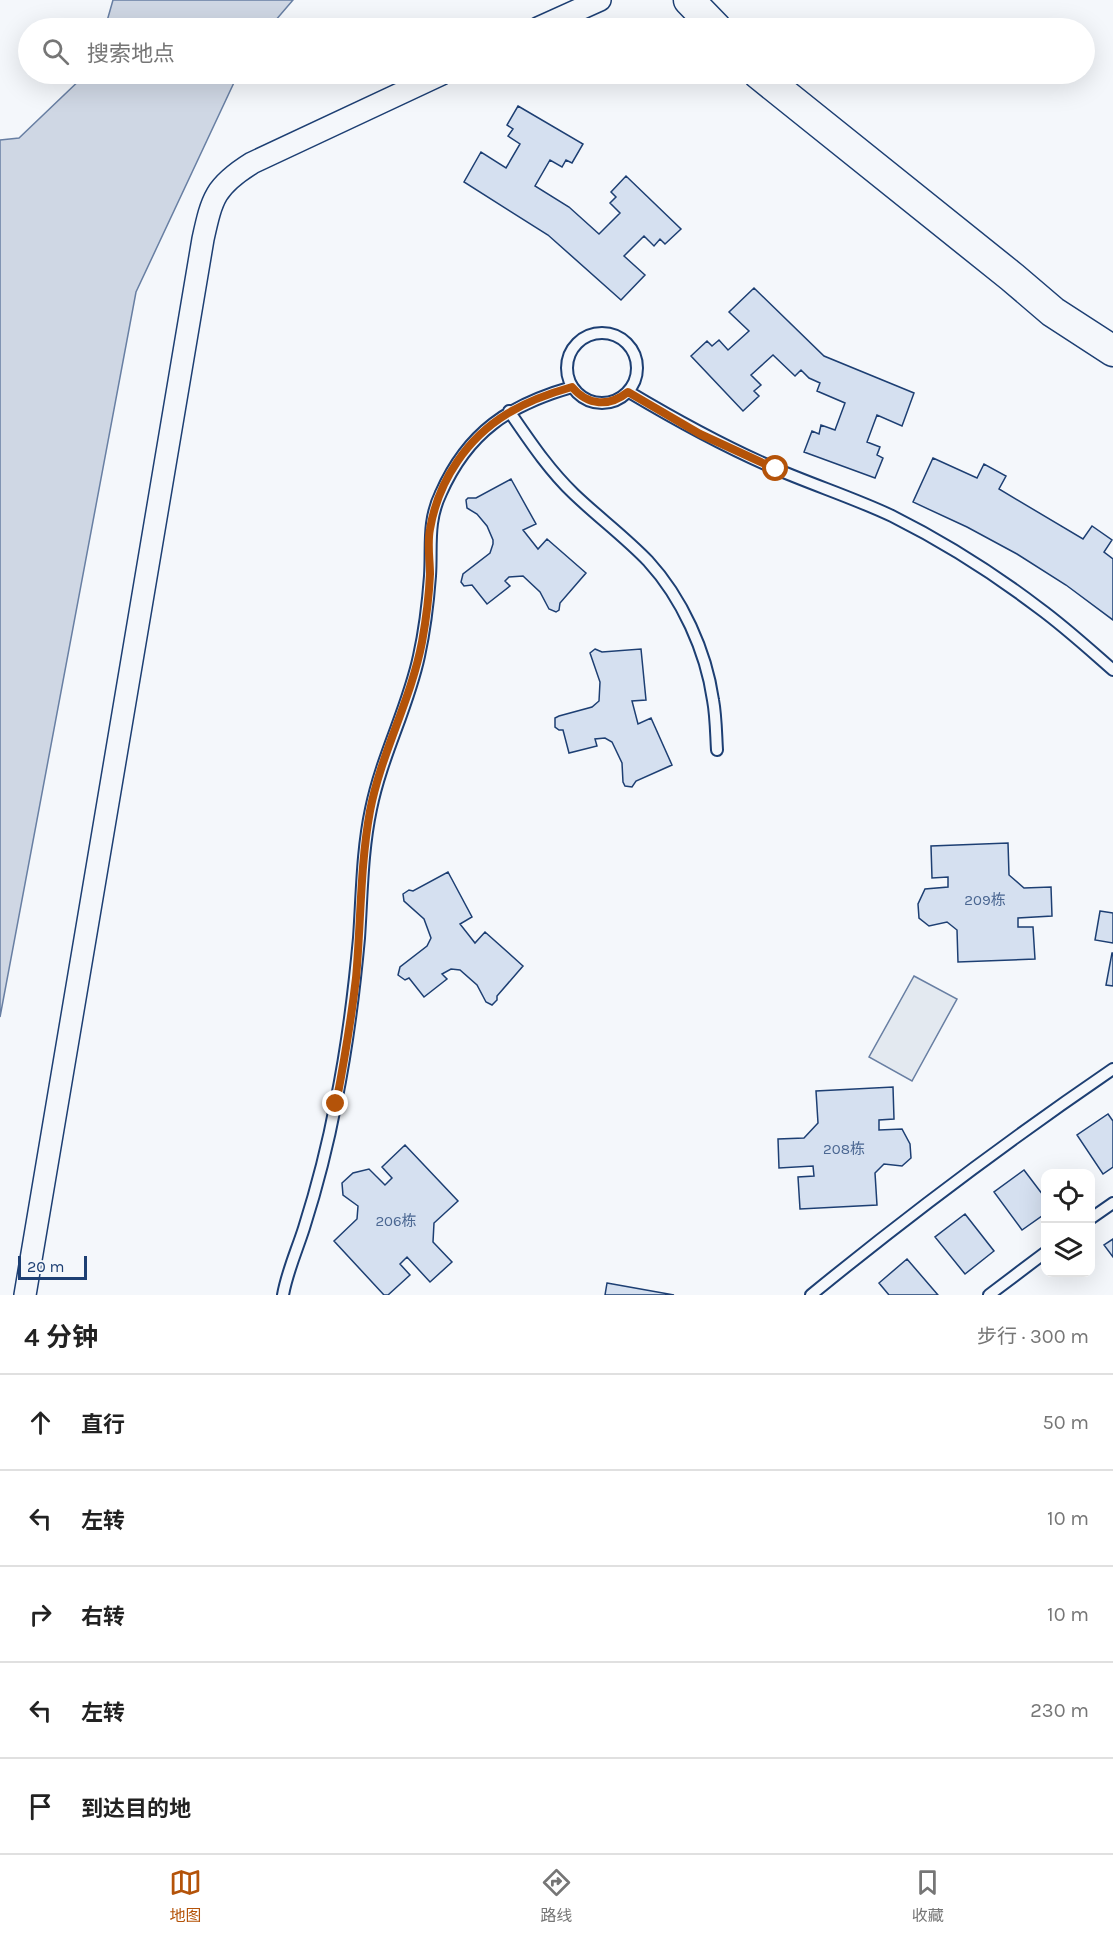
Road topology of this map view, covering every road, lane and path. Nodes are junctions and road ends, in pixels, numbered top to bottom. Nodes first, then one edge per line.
1 (600, 0) edge
2 (689, 0) edge
3 (560, 18) edge
4 (706, 18) edge
5 (421, 84) edge
6 (771, 84) edge
7 (1113, 351) edge
8 (572, 387) junction
9 (628, 392) junction
10 (509, 411) junction
11 (1113, 670) edge
12 (717, 750) dead end
13 (1113, 1069) edge
14 (1113, 1203) edge
15 (1095, 1216) edge
16 (1041, 1256) edge
17 (25, 1295) edge
18 (283, 1295) edge
19 (811, 1295) edge
20 (989, 1295) edge

1 - 3 street
2 - 4 street
5 - 17 street
6 - 7 street
8 - 9 lane
8 - 9 lane
8 - 10 lane
9 - 11 lane
10 - 12 lane
10 - 18 lane
13 - 19 lane
14 - 15 lane
16 - 20 lane

